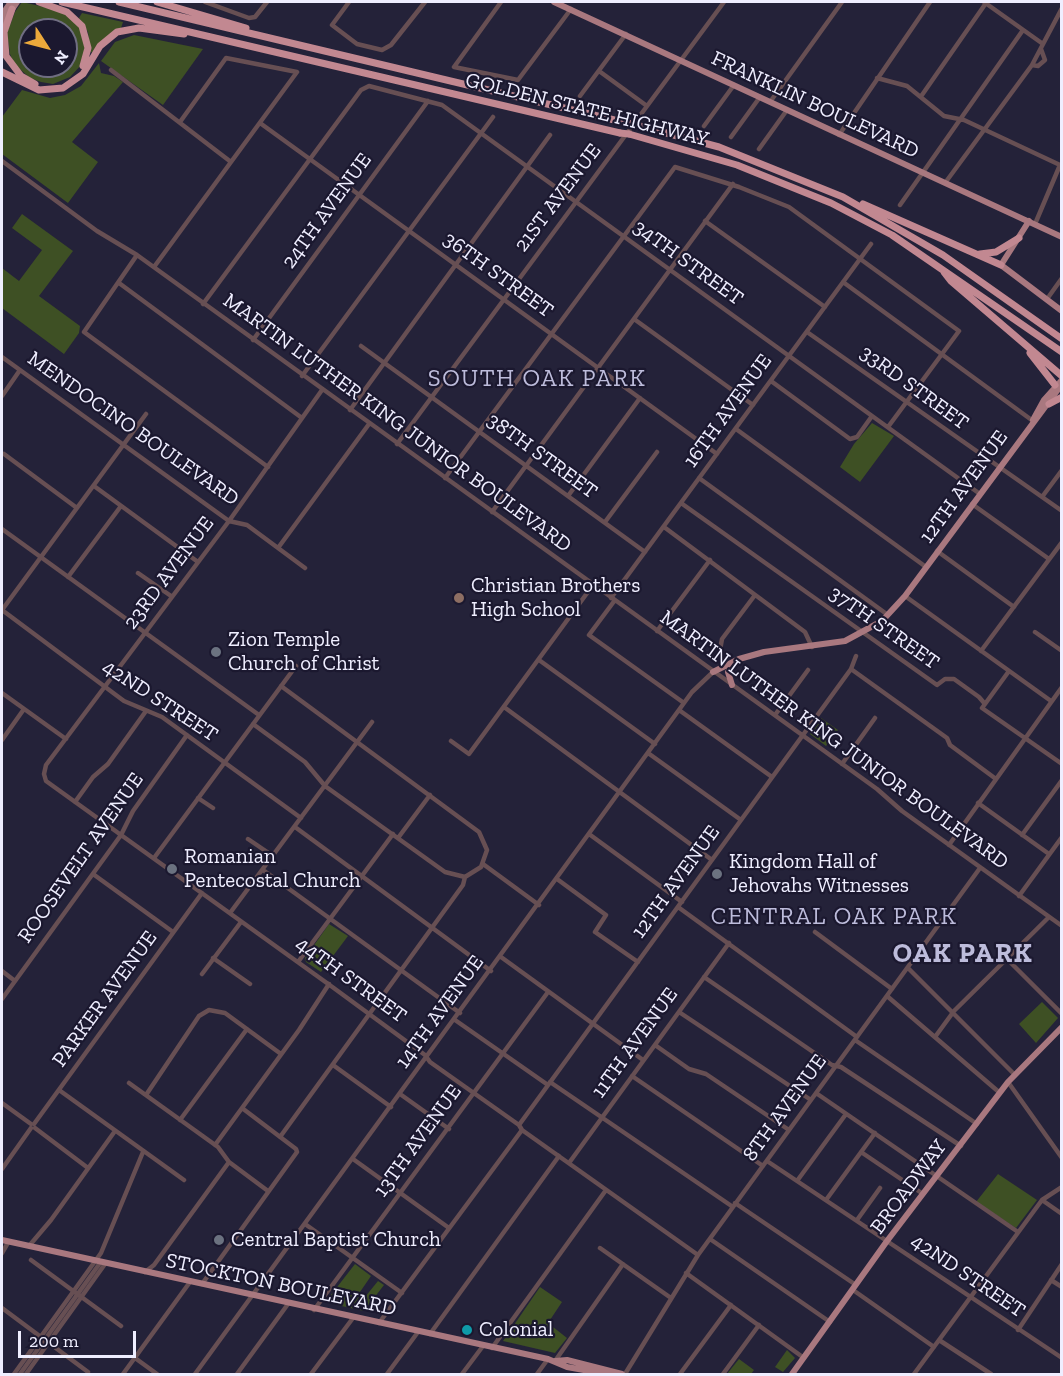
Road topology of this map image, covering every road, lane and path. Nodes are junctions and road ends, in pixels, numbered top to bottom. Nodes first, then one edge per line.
1 (17, 2) edge
2 (39, 2) edge
3 (62, 2) edge
4 (119, 2) edge
5 (157, 2) edge
6 (205, 2) edge
7 (267, 2) edge
8 (349, 2) edge
9 (425, 2) edge
10 (501, 2) edge
11 (555, 2) edge
12 (724, 2) edge
13 (842, 2) edge
14 (930, 2) edge
15 (985, 2) edge
16 (10, 5) edge
17 (1062, 8) edge
18 (571, 9) junction
19 (2, 15) edge
20 (2, 24) edge
21 (1023, 30) junction
22 (626, 34) junction
23 (225, 40) junction
24 (282, 40) junction
25 (1042, 46) junction
26 (681, 60) junction
27 (1032, 65) junction
28 (111, 70) dead end
29 (599, 71) junction
30 (2, 72) edge
31 (877, 78) junction
32 (734, 85) junction
33 (922, 95) junction
34 (580, 96) dead end
35 (760, 98) junction
36 (428, 101) junction
37 (770, 102) junction
38 (647, 106) junction
39 (787, 110) junction
40 (493, 117) dead end
41 (959, 120) junction
42 (180, 122) junction
43 (260, 123) junction
44 (704, 126) dead end
45 (984, 130) junction
46 (480, 134) junction
47 (550, 135) dead end
48 (839, 135) junction
49 (731, 137) dead end
50 (759, 149) dead end
51 (311, 158) junction
52 (2, 161) edge
53 (231, 162) junction
54 (527, 168) junction
55 (921, 173) junction
56 (945, 183) junction
57 (733, 184) junction
58 (359, 195) junction
59 (843, 197) junction
60 (575, 202) junction
61 (900, 206) dead end
62 (705, 222) junction
63 (1032, 223) junction
64 (409, 231) junction
65 (623, 236) junction
66 (1061, 236) edge
67 (1018, 238) junction
68 (870, 244) dead end
69 (975, 254) junction
70 (137, 255) junction
71 (861, 258) junction
72 (456, 265) junction
73 (1001, 265) junction
74 (154, 267) junction
75 (941, 267) junction
76 (669, 270) junction
77 (1062, 278) edge
78 (843, 282) junction
79 (120, 283) junction
80 (503, 299) junction
81 (1047, 299) junction
82 (203, 304) junction
83 (825, 307) junction
84 (1062, 310) edge
85 (634, 319) junction
86 (807, 332) junction
87 (551, 334) junction
88 (1018, 339) junction
89 (1062, 339) edge
90 (253, 340) junction
91 (361, 346) dead end
92 (1062, 352) edge
93 (942, 354) junction
94 (789, 356) junction
95 (2, 357) edge
96 (384, 363) junction
97 (598, 368) junction
98 (20, 370) junction
99 (302, 376) junction
100 (771, 381) junction
101 (1060, 381) edge
102 (322, 390) junction
103 (2, 396) edge
104 (432, 397) junction
105 (1062, 397) edge
106 (640, 398) junction
107 (907, 402) junction
108 (1048, 404) junction
109 (753, 405) junction
110 (350, 410) junction
111 (146, 414) dead end
112 (872, 416) junction
113 (303, 418) junction
114 (1033, 421) junction
115 (369, 424) junction
116 (888, 427) junction
117 (736, 429) junction
118 (479, 431) junction
119 (397, 444) junction
120 (123, 446) junction
121 (657, 452) dead end
122 (4, 454) dead end
123 (717, 454) junction
124 (526, 465) junction
125 (268, 467) junction
126 (999, 467) junction
127 (1062, 470) edge
128 (445, 478) junction
129 (699, 478) junction
130 (94, 486) junction
131 (980, 494) junction
132 (568, 496) junction
133 (1042, 497) junction
134 (681, 503) junction
135 (972, 504) junction
136 (121, 506) junction
137 (77, 508) junction
138 (1062, 511) edge
139 (492, 512) junction
140 (229, 520) junction
141 (605, 522) junction
142 (664, 526) junction
143 (2, 529) edge
144 (1062, 542) edge
145 (278, 548) junction
146 (937, 551) junction
147 (645, 552) junction
148 (41, 558) junction
149 (1048, 559) junction
150 (710, 560) junction
151 (198, 562) junction
152 (305, 567) dead end
153 (926, 567) junction
154 (138, 573) dead end
155 (68, 577) junction
156 (593, 585) junction
157 (754, 595) junction
158 (171, 596) junction
159 (905, 596) junction
160 (613, 599) junction
161 (1014, 607) junction
162 (2, 610) edge
163 (888, 615) junction
164 (657, 631) junction
165 (1035, 632) dead end
166 (145, 633) junction
167 (863, 633) junction
168 (812, 646) junction
169 (720, 650) dead end
170 (981, 651) junction
171 (1062, 651) edge
172 (856, 657) dead end
173 (538, 660) junction
174 (735, 661) junction
175 (296, 666) dead end
176 (851, 669) junction
177 (808, 670) dead end
178 (1010, 671) junction
179 (713, 672) junction
180 (732, 685) junction
181 (281, 686) junction
182 (105, 687) junction
183 (1062, 687) edge
184 (2, 693) edge
185 (1051, 701) junction
186 (684, 703) junction
187 (985, 704) junction
188 (504, 707) junction
189 (24, 709) junction
190 (146, 711) junction
191 (679, 711) junction
192 (259, 715) junction
193 (775, 715) junction
194 (875, 718) dead end
195 (372, 722) dead end
196 (253, 724) junction
197 (187, 735) junction
198 (803, 735) junction
199 (1025, 738) junction
200 (2, 740) edge
201 (66, 740) junction
202 (451, 741) dead end
203 (357, 743) junction
204 (655, 744) junction
205 (648, 753) junction
206 (224, 763) junction
207 (842, 764) junction
208 (1062, 764) edge
209 (44, 774) joint
210 (772, 777) junction
211 (996, 778) junction
212 (1062, 780) edge
213 (325, 786) junction
214 (619, 793) junction
215 (430, 795) junction
216 (198, 798) junction
217 (75, 802) junction
218 (978, 803) junction
219 (213, 808) dead end
220 (301, 818) junction
221 (741, 820) junction
222 (294, 827) junction
223 (393, 834) junction
224 (589, 834) junction
225 (121, 835) junction
226 (1022, 835) junction
227 (1062, 837) edge
228 (398, 838) junction
229 (248, 839) dead end
230 (949, 845) junction
231 (1049, 854) junction
232 (273, 856) junction
233 (154, 858) junction
234 (712, 860) junction
235 (483, 864) junction
236 (981, 868) junction
237 (263, 870) junction
238 (93, 874) junction
239 (361, 876) junction
240 (465, 877) junction
241 (557, 879) junction
242 (201, 893) junction
243 (1019, 896) junction
244 (682, 902) junction
245 (539, 904) junction
246 (678, 907) junction
247 (230, 914) junction
248 (1049, 917) junction
249 (330, 919) junction
250 (241, 922) junction
251 (1062, 926) edge
252 (432, 927) junction
253 (173, 932) junction
254 (815, 932) dead end
255 (729, 943) junction
256 (501, 957) junction
257 (213, 958) junction
258 (1007, 959) junction
259 (638, 962) junction
260 (298, 963) junction
261 (908, 968) junction
262 (400, 970) junction
263 (2, 971) edge
264 (490, 971) junction
265 (202, 974) dead end
266 (704, 977) junction
267 (15, 981) junction
268 (250, 984) dead end
269 (329, 984) junction
270 (892, 989) junction
271 (548, 992) junction
272 (887, 996) junction
273 (2, 999) edge
274 (679, 1012) junction
275 (460, 1013) junction
276 (953, 1013) junction
277 (369, 1014) junction
278 (1062, 1014) edge
279 (455, 1020) junction
280 (593, 1024) junction
281 (1062, 1027) edge
282 (247, 1029) junction
283 (935, 1037) junction
284 (856, 1038) junction
285 (655, 1045) junction
286 (503, 1053) junction
287 (281, 1054) junction
288 (427, 1059) junction
289 (644, 1060) junction
290 (333, 1065) junction
291 (836, 1065) junction
292 (1015, 1075) junction
293 (632, 1076) junction
294 (1008, 1082) junction
295 (129, 1083) dead end
296 (549, 1083) junction
297 (59, 1090) junction
298 (474, 1093) junction
299 (816, 1093) junction
300 (1000, 1093) junction
301 (400, 1094) junction
302 (146, 1095) junction
303 (811, 1100) junction
304 (2, 1103) edge
305 (391, 1107) junction
306 (242, 1108) junction
307 (846, 1114) junction
308 (601, 1119) junction
309 (180, 1120) junction
310 (977, 1124) junction
311 (33, 1126) junction
312 (521, 1127) junction
313 (449, 1129) junction
314 (789, 1130) junction
315 (115, 1131) junction
316 (875, 1133) junction
317 (280, 1137) junction
318 (214, 1145) junction
319 (961, 1146) junction
320 (143, 1152) junction
321 (861, 1152) junction
322 (559, 1156) junction
323 (1062, 1158) edge
324 (352, 1159) junction
325 (767, 1161) junction
326 (229, 1162) junction
327 (569, 1163) junction
328 (763, 1166) junction
329 (88, 1167) junction
330 (2, 1169) edge
331 (937, 1176) junction
332 (184, 1180) dead end
333 (797, 1181) junction
334 (1062, 1187) edge
335 (880, 1188) dead end
336 (606, 1190) junction
337 (268, 1191) junction
338 (400, 1194) junction
339 (923, 1194) junction
340 (826, 1200) junction
341 (1042, 1200) junction
342 (734, 1205) junction
343 (1062, 1214) edge
344 (857, 1220) junction
345 (305, 1224) junction
346 (449, 1228) junction
347 (1018, 1232) junction
348 (710, 1239) junction
349 (5, 1240) edge
350 (887, 1241) junction
351 (28, 1246) junction
352 (600, 1248) dead end
353 (2, 1253) edge
354 (698, 1255) junction
355 (353, 1258) junction
356 (31, 1260) dead end
357 (100, 1263) junction
358 (623, 1264) junction
359 (1062, 1264) edge
360 (145, 1272) junction
361 (686, 1273) junction
362 (1051, 1280) junction
363 (190, 1282) junction
364 (201, 1285) junction
365 (1062, 1287) edge
366 (855, 1288) junction
367 (402, 1293) junction
368 (78, 1294) junction
369 (251, 1296) junction
370 (970, 1297) junction
371 (671, 1298) junction
372 (288, 1304) junction
373 (731, 1305) junction
374 (2, 1308) edge
375 (314, 1310) junction
376 (352, 1318) junction
377 (379, 1323) junction
378 (830, 1323) junction
379 (759, 1325) junction
380 (121, 1326) dead end
381 (1018, 1330) junction
382 (418, 1332) junction
383 (430, 1334) junction
384 (45, 1340) junction
385 (939, 1340) junction
386 (483, 1346) junction
387 (934, 1347) junction
388 (492, 1348) junction
389 (135, 1358) junction
390 (804, 1358) junction
391 (1062, 1358) edge
392 (551, 1360) junction
393 (88, 1372) dead end
394 (14, 1374) edge
395 (20, 1374) edge
396 (26, 1374) edge
397 (123, 1374) edge
398 (157, 1374) edge
399 (195, 1374) edge
400 (237, 1374) edge
401 (311, 1374) edge
402 (387, 1374) edge
403 (462, 1374) edge
404 (537, 1374) edge
405 (606, 1374) edge
406 (623, 1374) edge
407 (680, 1374) edge
408 (723, 1374) edge
409 (792, 1374) edge
410 (914, 1374) edge
411 (992, 1374) edge

1 - 16 main road
2 - 16 highway
3 - 23 highway, GOLDEN STATE HIGHWAY
4 - 24 highway, GOLDEN STATE HIGHWAY
5 - 24 highway
6 - 7 street
8 - 9 street
10 - 18 street
11 - 18 main road, FRANKLIN BOULEVARD
12 - 26 street, 21ST AVENUE
13 - 37 street
14 - 31 street
15 - 21 street
15 - 33 street
16 - 19 main road
16 - 20 main road
17 - 25 street
18 - 22 main road, FRANKLIN BOULEVARD
21 - 25 street
21 - 41 street
22 - 26 main road, FRANKLIN BOULEVARD
22 - 29 street
23 - 30 highway
23 - 75 highway, GOLDEN STATE HIGHWAY, bridge
24 - 59 highway, GOLDEN STATE HIGHWAY, bridge
25 - 27 street
25 - 27 street
26 - 32 main road, FRANKLIN BOULEVARD
26 - 38 street, 21ST AVENUE
27 - 45 street
28 - 42 street
29 - 34 street
29 - 38 street
31 - 33 street
31 - 48 street
32 - 35 main road, FRANKLIN BOULEVARD
32 - 44 street
33 - 41 street
35 - 37 main road, FRANKLIN BOULEVARD
35 - 49 street
36 - 46 street, 34TH STREET
36 - 51 street, 34TH STREET
36 - 58 street, 24TH AVENUE
37 - 39 main road, FRANKLIN BOULEVARD
38 - 60 street, 21ST AVENUE
39 - 48 main road, FRANKLIN BOULEVARD
39 - 50 street
40 - 46 street
41 - 45 street
41 - 55 street
42 - 43 street
42 - 53 street
43 - 51 street, 36TH STREET
43 - 53 street
45 - 56 street
45 - 63 street
46 - 54 street, 34TH STREET
46 - 64 street
47 - 54 street
48 - 55 main road, FRANKLIN BOULEVARD
51 - 58 street, 36TH STREET
51 - 82 street
52 - 70 street, MARTIN LUTHER KING JUNIOR BOULEVARD
53 - 74 street
54 - 60 street, 34TH STREET
54 - 72 street
55 - 56 main road, FRANKLIN BOULEVARD
55 - 61 street
56 - 63 main road, FRANKLIN BOULEVARD
57 - 62 street
57 - 65 street
57 - 71 street
58 - 64 street, 36TH STREET
58 - 90 street, 24TH AVENUE
59 - 69 highway
59 - 89 highway, GOLDEN STATE HIGHWAY
60 - 65 street, 34TH STREET
60 - 80 street, 21ST AVENUE
62 - 76 street
62 - 83 street
63 - 66 main road, FRANKLIN BOULEVARD
63 - 67 main road
64 - 72 street, 36TH STREET
64 - 99 street
65 - 76 street, 34TH STREET
65 - 87 street
67 - 69 highway
67 - 73 main road
68 - 71 street, 16TH AVENUE
69 - 73 highway
70 - 74 street, MARTIN LUTHER KING JUNIOR BOULEVARD
70 - 79 street
71 - 78 street, 16TH AVENUE
71 - 93 street
72 - 80 street, 36TH STREET
72 - 96 street
73 - 81 main road
74 - 82 street, MARTIN LUTHER KING JUNIOR BOULEVARD
75 - 88 highway
75 - 92 highway, GOLDEN STATE HIGHWAY
76 - 85 street
76 - 94 street, 34TH STREET
77 - 81 street
78 - 83 street, 16TH AVENUE
78 - 93 street
79 - 113 street
79 - 125 street
80 - 87 street, 36TH STREET
80 - 104 street, 21ST AVENUE
81 - 84 main road
82 - 90 street, MARTIN LUTHER KING JUNIOR BOULEVARD
83 - 86 street, 16TH AVENUE
85 - 97 street
85 - 109 street
86 - 94 street, 16TH AVENUE
86 - 107 street, 33RD STREET
87 - 97 street, 36TH STREET
87 - 118 street
88 - 101 highway
88 - 101 highway
90 - 99 street, MARTIN LUTHER KING JUNIOR BOULEVARD
91 - 96 street, 38TH STREET
93 - 107 street
93 - 114 street
94 - 100 street, 16TH AVENUE
94 - 112 street, 34TH STREET
95 - 98 street, MENDOCINO BOULEVARD
96 - 104 street, 38TH STREET
96 - 110 street
97 - 106 street, 36TH STREET
97 - 124 street
98 - 103 street
98 - 120 street, MENDOCINO BOULEVARD
99 - 102 street, MARTIN LUTHER KING JUNIOR BOULEVARD
100 - 109 street, 16TH AVENUE
100 - 112 street
101 - 108 main road, 12TH AVENUE
101 - 114 main road, 12TH AVENUE
102 - 110 street, MARTIN LUTHER KING JUNIOR BOULEVARD
102 - 113 street, 23RD AVENUE
104 - 118 street, 38TH STREET
104 - 119 street, 21ST AVENUE
105 - 108 highway
106 - 123 street, 36TH STREET
106 - 132 street
107 - 116 street
107 - 126 street, 33RD STREET
108 - 114 main road, 12TH AVENUE
109 - 117 street, 16TH AVENUE
110 - 115 street, MARTIN LUTHER KING JUNIOR BOULEVARD
111 - 120 street
112 - 116 street, 34TH STREET
113 - 125 street, 23RD AVENUE
114 - 126 main road, 12TH AVENUE
115 - 119 street, MARTIN LUTHER KING JUNIOR BOULEVARD
115 - 145 street
116 - 131 street, 34TH STREET
117 - 123 street, 16TH AVENUE
117 - 153 street
118 - 124 street, 38TH STREET
118 - 128 street
119 - 128 street, MARTIN LUTHER KING JUNIOR BOULEVARD
120 - 130 street
120 - 140 street, MENDOCINO BOULEVARD
121 - 141 street
122 - 137 street
123 - 129 street, 16TH AVENUE
124 - 132 street, 38TH STREET
124 - 139 street
125 - 140 street, 23RD AVENUE
126 - 131 main road, 12TH AVENUE
126 - 133 street, 33RD STREET
127 - 133 street
128 - 139 street, MARTIN LUTHER KING JUNIOR BOULEVARD
129 - 134 street, 16TH AVENUE
129 - 163 street
130 - 136 street
130 - 137 street
131 - 135 main road, 12TH AVENUE
132 - 141 street, 38TH STREET
133 - 138 street, 33RD STREET
134 - 142 street, 16TH AVENUE
134 - 167 street, 37TH STREET
135 - 146 main road, 12TH AVENUE
135 - 149 street
136 - 151 street
136 - 155 street
137 - 148 street
139 - 156 street, MARTIN LUTHER KING JUNIOR BOULEVARD
140 - 145 street, MENDOCINO BOULEVARD
140 - 151 street, 23RD AVENUE
141 - 147 street, 38TH STREET
142 - 147 street, 16TH AVENUE
142 - 150 street
143 - 148 street
144 - 149 street
145 - 152 street, MENDOCINO BOULEVARD
146 - 153 main road, 12TH AVENUE
146 - 161 street
147 - 160 street, 16TH AVENUE
148 - 155 street
148 - 162 street
149 - 161 street
150 - 157 street
150 - 164 street
151 - 158 street, 23RD AVENUE
153 - 159 main road, 12TH AVENUE
154 - 158 street
155 - 166 street
156 - 160 street, MARTIN LUTHER KING JUNIOR BOULEVARD
156 - 173 street
157 - 168 street
157 - 169 street
158 - 166 street, 23RD AVENUE
159 - 163 main road, 12TH AVENUE
159 - 170 street
160 - 164 street, MARTIN LUTHER KING JUNIOR BOULEVARD
160 - 186 street, 16TH AVENUE
161 - 170 street
162 - 182 street, 42ND STREET
163 - 167 main road, 12TH AVENUE
164 - 179 street, MARTIN LUTHER KING JUNIOR BOULEVARD
165 - 171 street
166 - 182 street, 23RD AVENUE
166 - 192 street
167 - 168 main road, 12TH AVENUE
167 - 187 street, 37TH STREET
168 - 174 main road, 12TH AVENUE
170 - 178 street
172 - 176 street, 12TH AVENUE
173 - 188 street
173 - 204 street
174 - 179 main road, 12TH AVENUE
174 - 180 main road
175 - 181 street
176 - 198 street, 12TH AVENUE
176 - 211 street
177 - 193 street
178 - 185 street
178 - 187 street
179 - 180 street, MARTIN LUTHER KING JUNIOR BOULEVARD
179 - 186 street, 14TH AVENUE
180 - 193 street, MARTIN LUTHER KING JUNIOR BOULEVARD
181 - 192 street
181 - 203 street
182 - 190 street, 42ND STREET
182 - 201 street, 23RD AVENUE
183 - 185 street
184 - 189 street
185 - 199 street
186 - 191 street, 14TH AVENUE
187 - 199 street, 37TH STREET
188 - 202 street
188 - 214 street
189 - 200 street
189 - 201 street
190 - 197 street, 42ND STREET
190 - 217 street
191 - 204 street, 14TH AVENUE
191 - 210 street
192 - 196 street
193 - 198 street, MARTIN LUTHER KING JUNIOR BOULEVARD
194 - 207 street
195 - 203 street
196 - 206 street
196 - 213 street
197 - 206 street, 42ND STREET
197 - 225 street, ROOSEVELT AVENUE
198 - 207 street, MARTIN LUTHER KING JUNIOR BOULEVARD
198 - 210 street, 12TH AVENUE
199 - 208 street, 37TH STREET
199 - 211 street
201 - 209 street, 23RD AVENUE
203 - 213 street
203 - 215 street
204 - 205 street, 14TH AVENUE
205 - 214 street, 14TH AVENUE
205 - 221 street
206 - 216 street
206 - 220 street, 42ND STREET
207 - 230 street, MARTIN LUTHER KING JUNIOR BOULEVARD
209 - 217 street, 44TH STREET
210 - 221 street, 12TH AVENUE
211 - 218 street
212 - 226 street
213 - 220 street
213 - 223 street
214 - 224 street, 14TH AVENUE
214 - 234 street
215 - 228 street
215 - 235 street
216 - 219 street
216 - 233 street
217 - 225 street, 44TH STREET
218 - 226 street
218 - 230 street
220 - 222 street
221 - 234 street, 12TH AVENUE
222 - 232 street
222 - 239 street
223 - 228 street
223 - 239 street
224 - 241 street, 14TH AVENUE
224 - 244 street
225 - 233 street, 44TH STREET
225 - 238 street, ROOSEVELT AVENUE
226 - 231 street
227 - 231 street
228 - 240 street
229 - 232 street
230 - 236 street, MARTIN LUTHER KING JUNIOR BOULEVARD
231 - 243 street
232 - 237 street
233 - 242 street, 44TH STREET
234 - 244 street, 12TH AVENUE
235 - 240 street
235 - 245 street
236 - 243 street, MARTIN LUTHER KING JUNIOR BOULEVARD
236 - 261 street, 8TH AVENUE
237 - 247 street
237 - 249 street
238 - 253 street
238 - 267 street, ROOSEVELT AVENUE
239 - 249 street
239 - 252 street
240 - 252 street
241 - 245 street, 14TH AVENUE
241 - 259 street
242 - 247 street, 44TH STREET
242 - 253 street, PARKER AVENUE
243 - 248 street, MARTIN LUTHER KING JUNIOR BOULEVARD
244 - 246 street, 12TH AVENUE
245 - 256 street, 14TH AVENUE
246 - 255 street
246 - 259 street, 12TH AVENUE
247 - 250 street, 44TH STREET
248 - 251 street, MARTIN LUTHER KING JUNIOR BOULEVARD
248 - 258 street
249 - 260 street
249 - 262 street
250 - 257 street
250 - 260 street, 44TH STREET
252 - 262 street
252 - 264 street
253 - 297 street, PARKER AVENUE
254 - 270 street
255 - 266 street, 11TH AVENUE
255 - 284 street
256 - 264 street, 14TH AVENUE
256 - 271 street
257 - 265 street
257 - 268 street
258 - 276 street
258 - 278 street
259 - 280 street, 12TH AVENUE
260 - 269 street, 44TH STREET
261 - 270 street, 8TH AVENUE
261 - 276 street
262 - 275 street
262 - 277 street
263 - 267 street
264 - 275 street, 14TH AVENUE
266 - 274 street, 11TH AVENUE
266 - 291 street
267 - 273 street, ROOSEVELT AVENUE
269 - 277 street, 44TH STREET
269 - 287 street
270 - 272 street, 8TH AVENUE
271 - 280 street
271 - 286 street, 13TH AVENUE
272 - 283 street
272 - 284 street, 8TH AVENUE
274 - 285 street, 11TH AVENUE
274 - 303 street
275 - 279 street, 14TH AVENUE
276 - 283 street
276 - 292 street
277 - 288 street, 44TH STREET
277 - 290 street
279 - 286 street
279 - 288 street, 14TH AVENUE
280 - 289 street
280 - 296 street, 12TH AVENUE
281 - 292 main road, BROADWAY
282 - 287 street
282 - 302 street
282 - 309 street
283 - 300 street
284 - 291 street, 8TH AVENUE
284 - 310 street
285 - 289 street, 11TH AVENUE
285 - 314 street
286 - 296 street
286 - 298 street, 13TH AVENUE
287 - 306 street
288 - 298 street, 44TH STREET
288 - 301 street, 14TH AVENUE
289 - 293 street, 11TH AVENUE
290 - 305 street
290 - 317 street
291 - 299 street, 8TH AVENUE
291 - 319 street
292 - 294 main road, BROADWAY
293 - 308 street, 11TH AVENUE
293 - 328 street
294 - 300 main road, BROADWAY
294 - 323 street
295 - 302 street
296 - 308 street
296 - 312 street, 12TH AVENUE
297 - 311 street, PARKER AVENUE
297 - 315 street
298 - 312 street, 44TH STREET
298 - 313 street, 13TH AVENUE
299 - 303 street, 8TH AVENUE
299 - 307 street
300 - 310 main road, BROADWAY
301 - 305 street, 14TH AVENUE
301 - 313 street
302 - 309 street
303 - 314 street, 8TH AVENUE
304 - 311 street
305 - 324 street, 14TH AVENUE
306 - 317 street
306 - 318 street
307 - 316 street
307 - 333 street
308 - 327 street, 11TH AVENUE
308 - 342 street
309 - 318 street
310 - 319 main road, BROADWAY
311 - 329 street
311 - 330 street, PARKER AVENUE
312 - 322 street, 44TH STREET
312 - 346 street, 12TH AVENUE
313 - 338 street, 13TH AVENUE
314 - 325 street, 8TH AVENUE
315 - 320 street
315 - 329 street
316 - 321 street
316 - 331 street
317 - 337 street
318 - 326 street
319 - 331 main road, BROADWAY
320 - 332 street
320 - 357 street
321 - 339 street
321 - 340 street
322 - 327 street, 44TH STREET
322 - 383 street
324 - 338 street
324 - 345 street, 14TH AVENUE
325 - 328 street, 8TH AVENUE
325 - 333 street, 42ND STREET
326 - 337 street
326 - 360 street
327 - 336 street, 44TH STREET
328 - 342 street, 8TH AVENUE
329 - 351 street
331 - 339 main road, BROADWAY
331 - 347 street
333 - 340 street, 42ND STREET
334 - 341 street
335 - 344 street
336 - 354 street, 44TH STREET
336 - 388 street
337 - 364 street
338 - 346 street
338 - 355 street, 13TH AVENUE
339 - 350 main road, BROADWAY
340 - 344 street, 42ND STREET
341 - 343 street
341 - 347 street
342 - 348 street, 8TH AVENUE
342 - 366 street
344 - 350 street, 42ND STREET
345 - 355 street
345 - 369 street, 14TH AVENUE
346 - 367 street, 12TH AVENUE
347 - 370 street
348 - 354 street, 8TH AVENUE
348 - 378 street
349 - 351 main road, STOCKTON BOULEVARD
349 - 353 street
350 - 366 main road, BROADWAY
350 - 370 street, 42ND STREET
351 - 357 main road, STOCKTON BOULEVARD
352 - 358 street
354 - 361 street, 8TH AVENUE
355 - 367 street
355 - 375 street, 13TH AVENUE
356 - 368 street
357 - 360 main road, STOCKTON BOULEVARD
357 - 368 street
357 - 368 street
358 - 371 street
358 - 392 street
359 - 362 street
360 - 363 main road, STOCKTON BOULEVARD
361 - 371 street, 8TH AVENUE
361 - 373 street
362 - 365 street
362 - 381 street
363 - 364 main road, STOCKTON BOULEVARD
363 - 389 street
364 - 369 main road, STOCKTON BOULEVARD
366 - 378 main road, BROADWAY
366 - 387 street
367 - 377 street, 12TH AVENUE
368 - 380 street
368 - 384 street
369 - 372 main road, STOCKTON BOULEVARD
369 - 399 street, 14TH AVENUE
370 - 381 street, 42ND STREET
370 - 385 street
371 - 406 street, 8TH AVENUE
372 - 375 main road, STOCKTON BOULEVARD
372 - 400 street
373 - 379 street
373 - 407 street
374 - 384 street
375 - 376 main road, STOCKTON BOULEVARD
376 - 377 main road, STOCKTON BOULEVARD
376 - 401 street
377 - 382 main road, STOCKTON BOULEVARD
378 - 390 main road, BROADWAY
379 - 390 street
379 - 408 street
381 - 391 street, 42ND STREET
382 - 383 main road, STOCKTON BOULEVARD
382 - 402 street
383 - 386 main road, STOCKTON BOULEVARD
384 - 393 street
384 - 394 street
384 - 395 street
384 - 396 street
385 - 387 street
385 - 411 street
386 - 388 main road, STOCKTON BOULEVARD
386 - 403 street
387 - 410 street
388 - 392 main road, STOCKTON BOULEVARD
389 - 397 street
389 - 398 street
390 - 409 main road, BROADWAY
392 - 404 street
392 - 405 main road, STOCKTON BOULEVARD
392 - 406 main road, STOCKTON BOULEVARD

